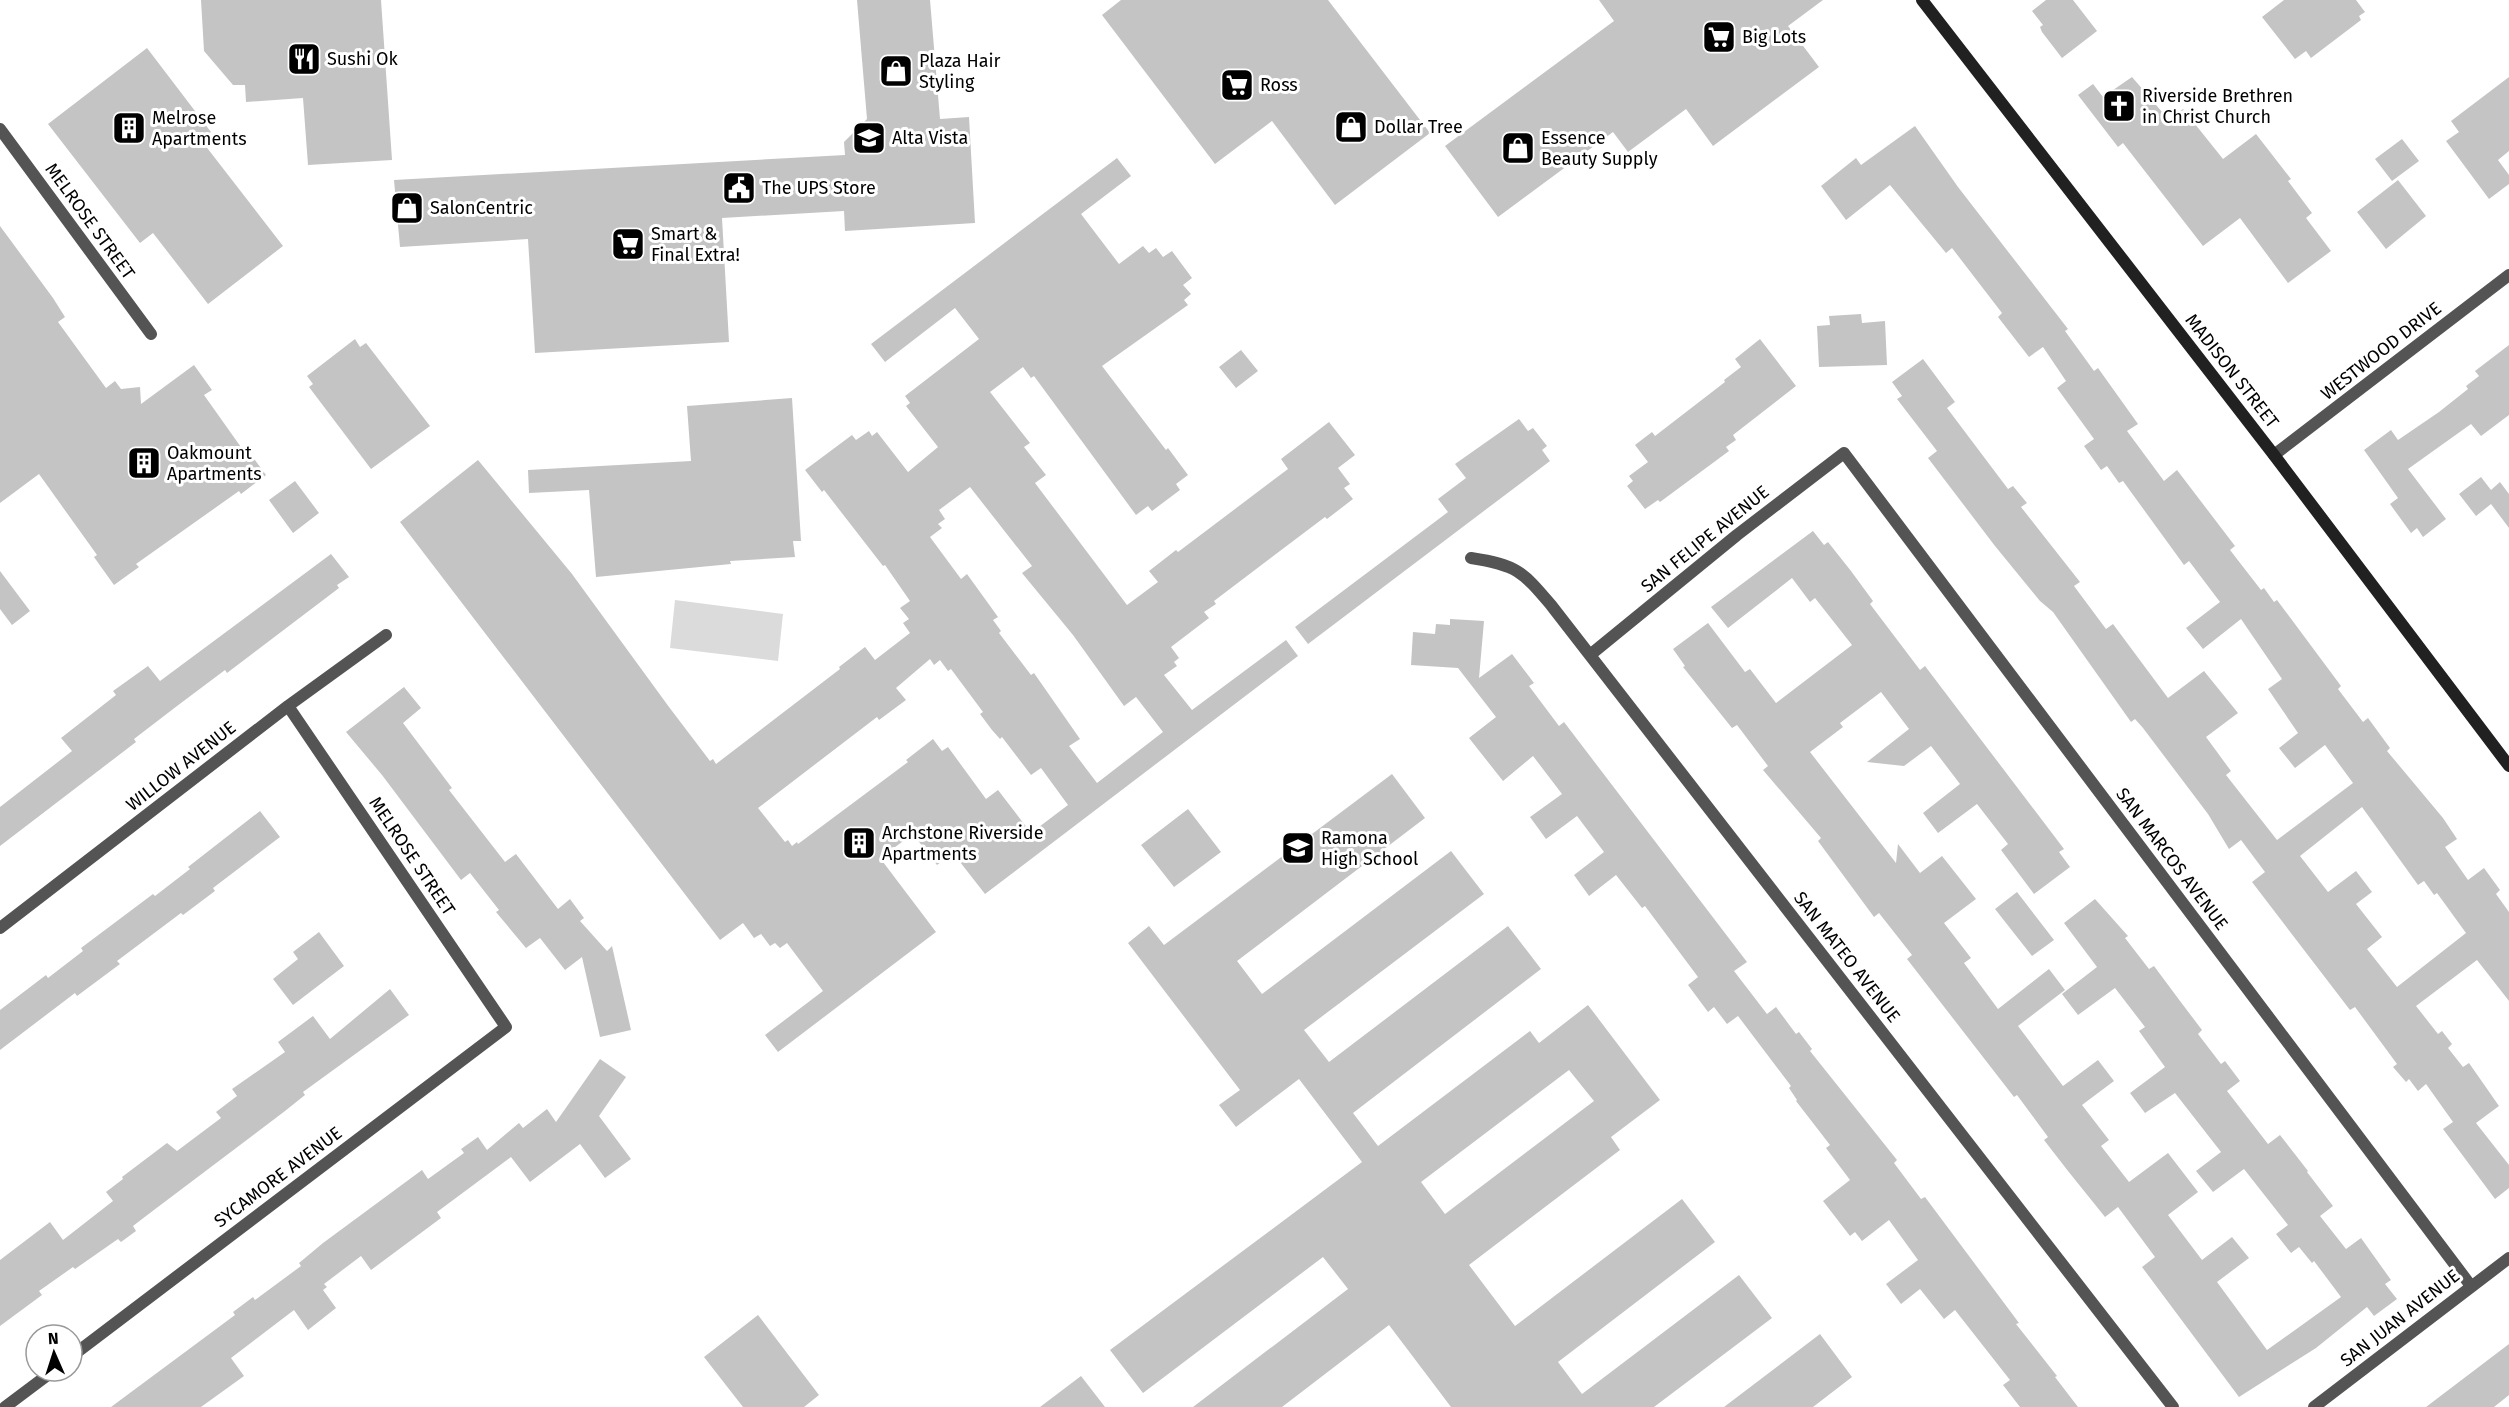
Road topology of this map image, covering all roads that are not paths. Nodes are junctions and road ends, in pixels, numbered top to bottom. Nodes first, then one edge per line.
1 (1922, 0) edge
2 (0, 129) edge
3 (2509, 275) edge
4 (151, 334) dead end
5 (1845, 453) joint
6 (2274, 455) junction
7 (1472, 558) dead end
8 (386, 635) dead end
9 (1590, 655) junction
10 (288, 706) junction
11 (2509, 766) edge
12 (0, 928) edge
13 (506, 1027) joint
14 (2509, 1258) edge
15 (2471, 1286) junction
16 (84, 1347) edge
17 (37, 1383) edge
18 (5, 1407) edge
19 (2173, 1407) edge
20 (2314, 1407) edge

1 - 6 main road, MADISON STREET
2 - 4 street, MELROSE STREET
3 - 6 street, WESTWOOD DRIVE
5 - 9 street, SAN FELIPE AVENUE
5 - 15 street, SAN MARCOS AVENUE
6 - 11 main road, MADISON STREET
7 - 9 street, SAN MATEO AVENUE
8 - 10 street, WILLOW AVENUE
9 - 19 street, SAN MATEO AVENUE
10 - 12 street, WILLOW AVENUE
10 - 13 street, MELROSE STREET
13 - 16 street, SYCAMORE AVENUE
14 - 15 street, SAN JUAN AVENUE
15 - 20 street, SAN JUAN AVENUE
17 - 18 street

